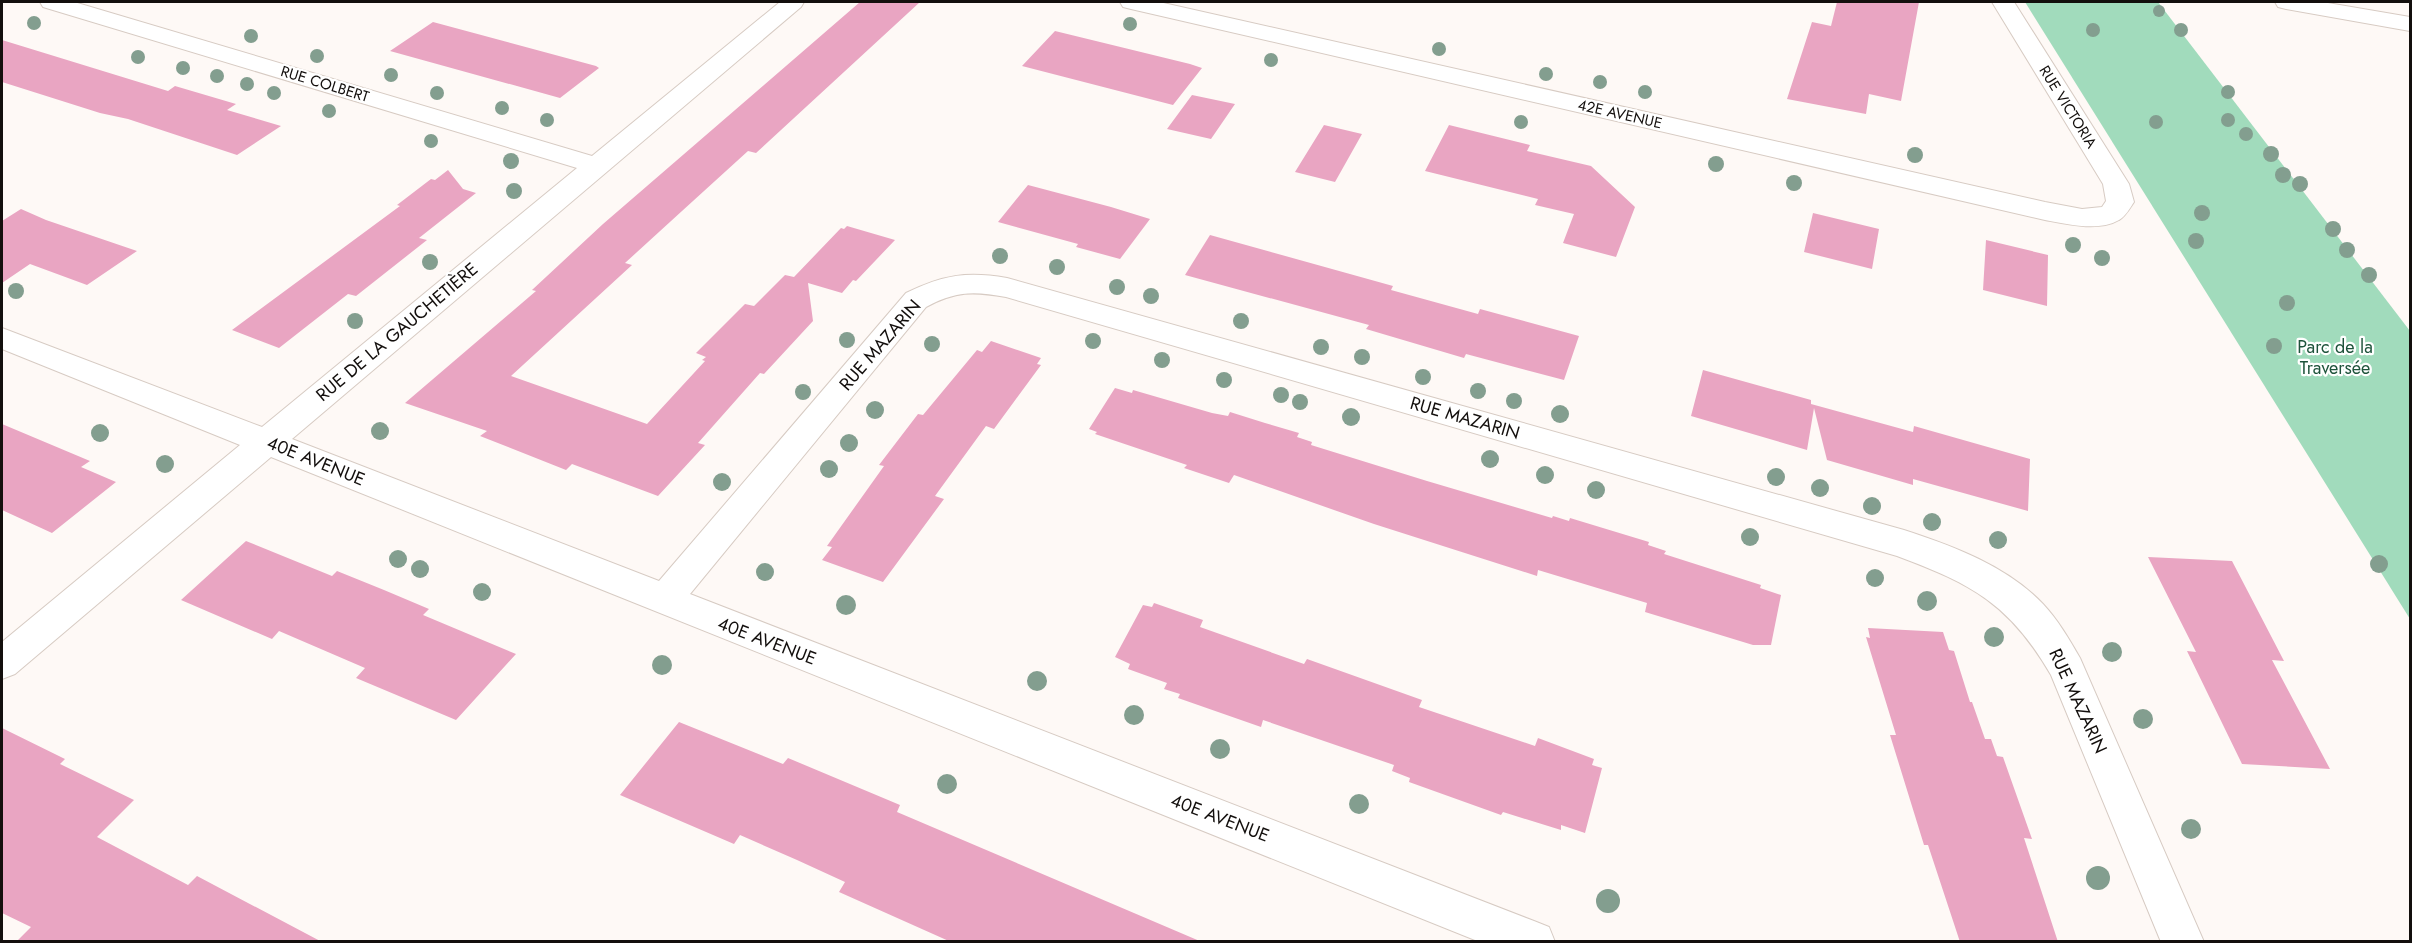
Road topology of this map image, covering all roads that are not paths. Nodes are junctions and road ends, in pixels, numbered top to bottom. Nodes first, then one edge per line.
1 (51, 2) edge
2 (793, 2) edge
3 (1131, 2) edge
4 (2002, 2) edge
5 (2286, 2) edge
6 (2410, 24) edge
7 (598, 166) junction
8 (2111, 214) joint
9 (2, 338) edge
10 (266, 441) junction
11 (664, 600) junction
12 (2, 663) edge
13 (1534, 942) edge
14 (2183, 942) edge

1 - 7 street, RUE COLBERT
2 - 7 street, RUE DE LA GAUCHETIÈRE
3 - 8 street, 42E AVENUE
4 - 8 street, RUE VICTORIA
5 - 6 street
7 - 10 street, RUE DE LA GAUCHETIÈRE
9 - 10 street, 40E AVENUE
10 - 11 street, 40E AVENUE
10 - 12 street, RUE DE LA GAUCHETIÈRE
11 - 13 street, 40E AVENUE
11 - 14 street, RUE MAZARIN

